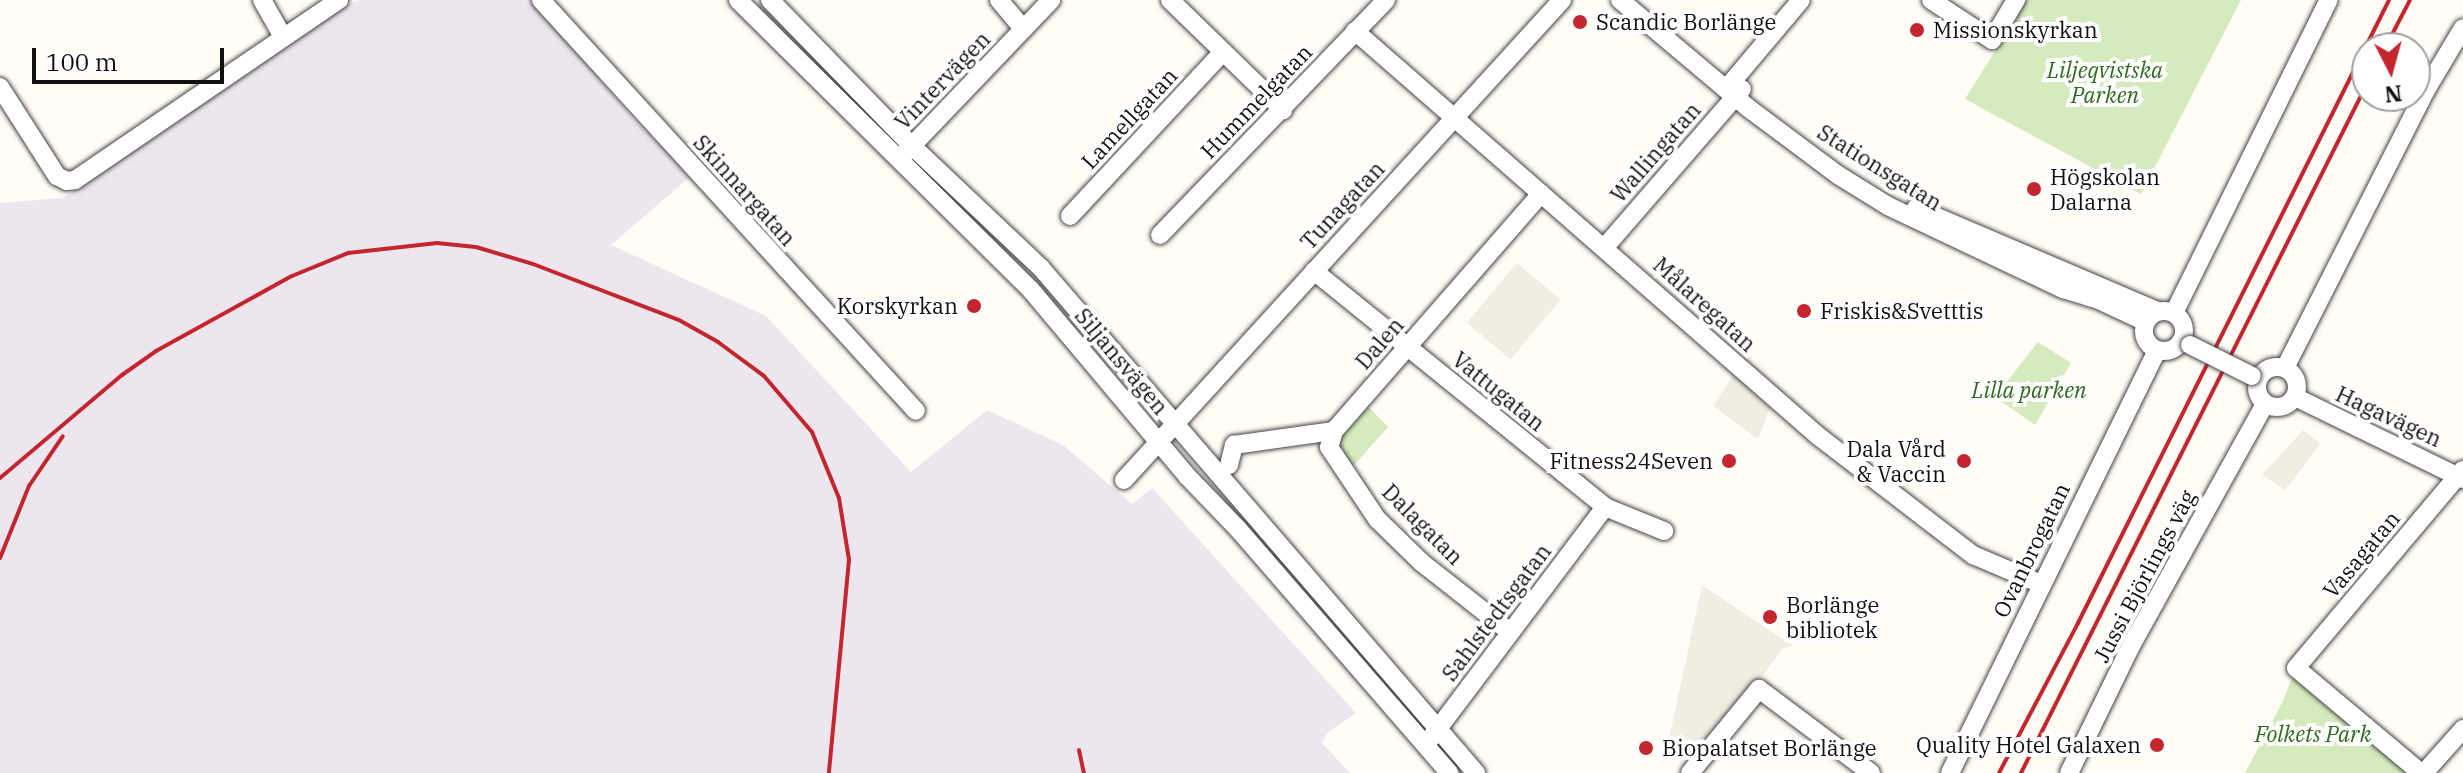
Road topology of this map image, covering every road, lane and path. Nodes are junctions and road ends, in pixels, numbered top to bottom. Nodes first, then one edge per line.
1 (262, 0) edge
2 (339, 0) edge
3 (541, 0) edge
4 (738, 0) edge
5 (770, 0) edge
6 (999, 0) edge
7 (1051, 0) edge
8 (1170, 0) edge
9 (1385, 0) edge
10 (1562, 0) edge
11 (1620, 0) edge
12 (1635, 0) edge
13 (1801, 0) edge
14 (1931, 0) edge
15 (2016, 0) edge
16 (2329, 0) edge
17 (2463, 28) edge
18 (1023, 29) junction
19 (1355, 31) junction
20 (283, 37) junction
21 (1223, 52) junction
22 (0, 87) edge
23 (1734, 89) junction
24 (1283, 110) junction
25 (1455, 119) junction
26 (906, 152) junction
27 (1541, 194) junction
28 (1070, 216) dead end
29 (1160, 235) dead end
30 (1605, 247) junction
31 (1314, 271) junction
32 (2159, 316) junction
33 (2186, 343) junction
34 (1407, 347) junction
35 (2157, 350) junction
36 (2285, 368) junction
37 (2256, 377) junction
38 (2295, 397) junction
39 (2265, 404) junction
40 (916, 411) dead end
41 (1176, 426) junction
42 (1334, 431) junction
43 (1159, 443) junction
44 (1229, 465) dead end
45 (2462, 475) edge
46 (1124, 480) dead end
47 (1605, 507) junction
48 (1664, 531) dead end
49 (2041, 584) junction
50 (1510, 632) junction
51 (2463, 729) edge
52 (1437, 730) junction
53 (1424, 745) junction
54 (1449, 773) edge
55 (1476, 773) edge
56 (1690, 773) edge
57 (1871, 773) edge
58 (1950, 773) edge
59 (2069, 773) edge
60 (2422, 773) edge

1 - 20 street
2 - 20 street
3 - 40 street, Skinnargatan
4 - 26 street, Siljansvägen
5 - 26 street, Siljansvägen
6 - 18 street
7 - 18 street, Vintervägen
8 - 21 street
9 - 19 street, Hummelgatan
10 - 25 street, Tunagatan
11 - 23 street, Stationsgatan
12 - 23 street, Stationsgatan
13 - 23 street, Wallingatan
14 - 15 street
16 - 32 street
17 - 36 street
18 - 26 street, Vintervägen
19 - 24 street, Hummelgatan
19 - 25 street, Målaregatan
20 - 22 street
21 - 24 street
21 - 28 street, Lamellgatan
23 - 30 street, Wallingatan
23 - 32 street, Stationsgatan
24 - 29 street, Hummelgatan
25 - 27 street, Målaregatan
25 - 31 street, Tunagatan
26 - 41 street, Siljansvägen
26 - 43 street, Siljansvägen
27 - 30 street, Målaregatan
27 - 34 street, Dalen
30 - 49 street, Målaregatan
31 - 34 street, Vattugatan
31 - 41 street, Tunagatan
32 - 33 street
32 - 35 street
33 - 35 street
33 - 37 street, bridge
34 - 42 street, Dalen
34 - 47 street, Vattugatan
35 - 49 street, Ovanbrogatan
36 - 37 street
36 - 38 street
37 - 39 street
38 - 39 street
38 - 45 street, Hagavägen
39 - 59 street, Jussi Björlings väg
41 - 43 street, Tunagatan
41 - 52 street, Siljansvägen
42 - 44 street
42 - 50 street, Dalagatan
43 - 46 street, Tunagatan
43 - 53 street, Siljansvägen
45 - 60 street, Vasagatan
47 - 48 street, Vattugatan
47 - 50 street, Sahlstedtsgatan
49 - 58 street, Ovanbrogatan
50 - 52 street, Sahlstedtsgatan
51 - 60 street
52 - 53 street, Sahlstedtsgatan
52 - 55 street, Siljansvägen
53 - 54 street, Siljansvägen
56 - 57 street

